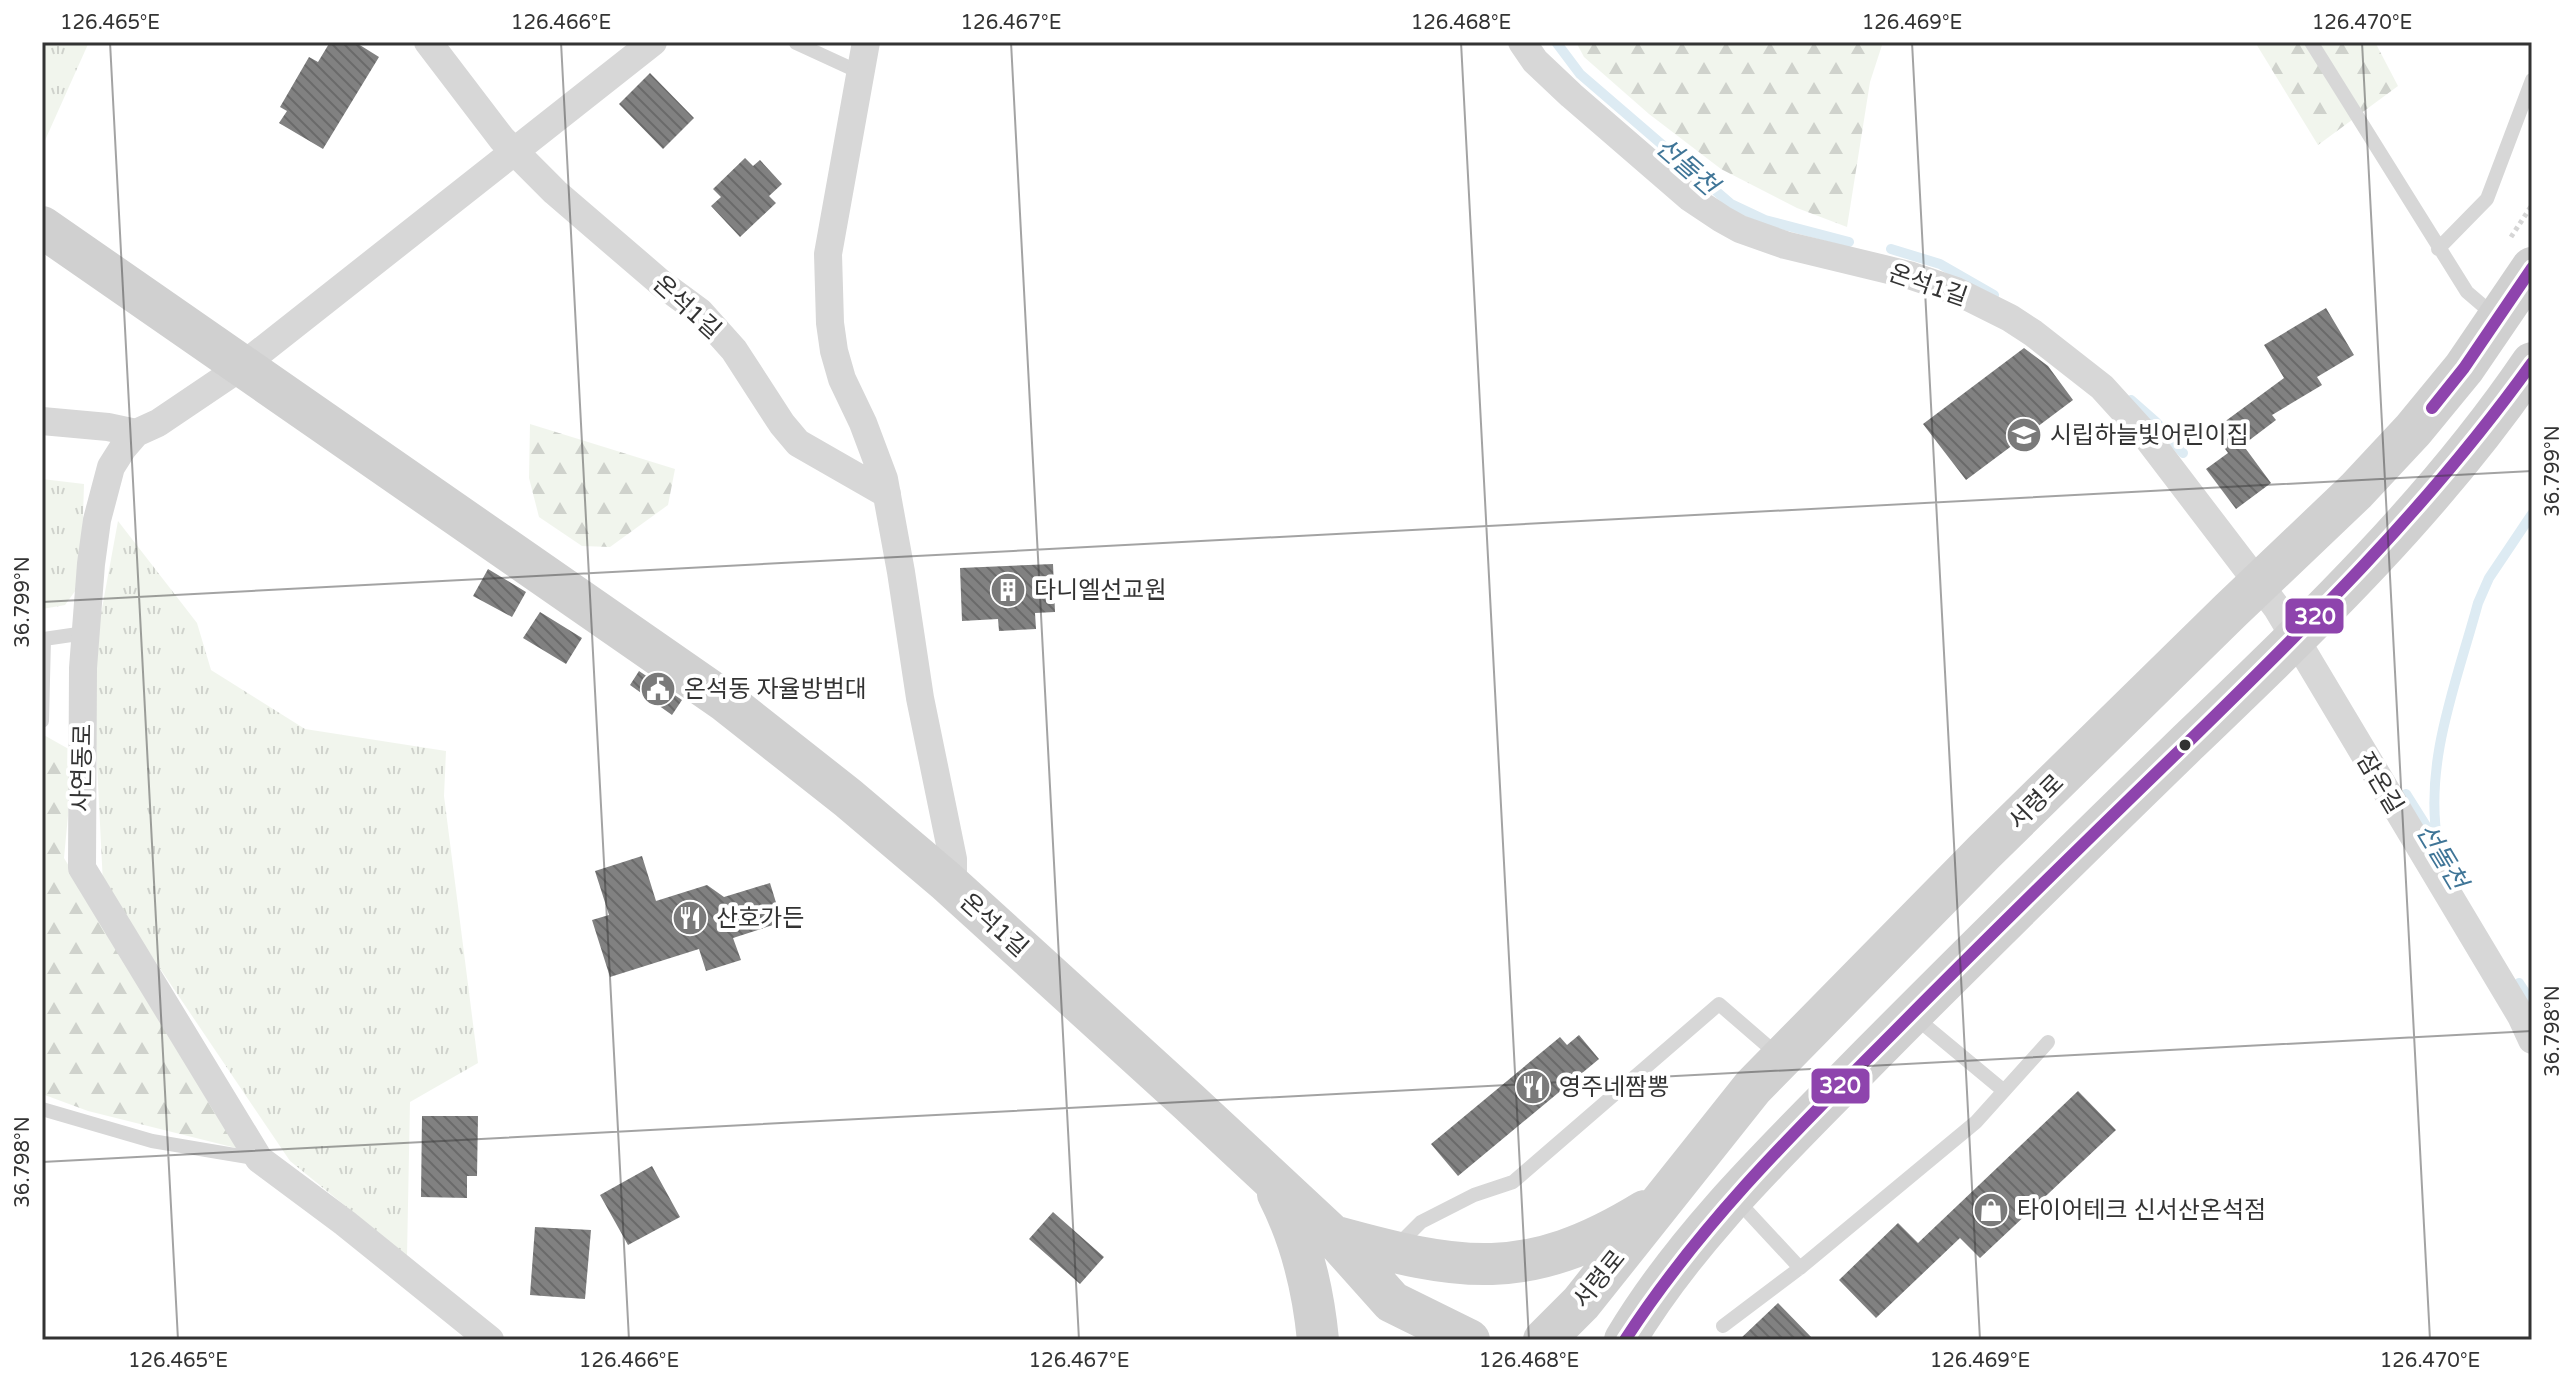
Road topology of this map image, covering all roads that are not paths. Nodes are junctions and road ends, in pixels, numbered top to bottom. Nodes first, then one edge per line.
1 (428, 42) edge
2 (653, 42) edge
3 (866, 42) edge
4 (1522, 42) edge
5 (2311, 42) edge
6 (796, 43) edge
7 (859, 72) junction
8 (2532, 80) edge
9 (516, 152) junction
10 (42, 227) edge
11 (2438, 249) junction
12 (2532, 268) edge
13 (2499, 318) junction
14 (241, 367) junction
15 (2530, 371) edge
16 (42, 421) edge
17 (136, 433) junction
18 (2367, 480) junction
19 (887, 494) junction
20 (2410, 517) junction
21 (2277, 610) junction
22 (85, 633) junction
23 (42, 721) edge
24 (2094, 744) junction
25 (2142, 787) junction
26 (946, 881) junction
27 (1912, 1014) junction
28 (2532, 1040) edge
29 (2048, 1042) dead end
30 (1781, 1058) junction
31 (2004, 1091) junction
32 (42, 1109) edge
33 (259, 1159) junction
34 (1264, 1173) junction
35 (1735, 1198) junction
36 (1663, 1200) junction
37 (1333, 1236) junction
38 (1392, 1252) junction
39 (1800, 1268) junction
40 (1392, 1302) junction
41 (1723, 1326) dead end
42 (490, 1340) edge
43 (1318, 1340) edge
44 (1406, 1340) edge
45 (1469, 1340) edge
46 (1544, 1340) edge
47 (1625, 1340) edge

1 - 9 street, 온석1길
2 - 9 street
3 - 7 street, 온석1길
4 - 21 street, 온석1길
5 - 11 lane
6 - 7 lane
7 - 19 street, 온석1길
8 - 11 lane
9 - 14 street
9 - 19 street, 온석1길
10 - 14 street
11 - 13 lane
12 - 13 street, 서령로
13 - 18 street, 서령로
14 - 17 street
14 - 26 street
15 - 20 street, 서령로
16 - 17 street
17 - 22 street, 사연동로
18 - 20 street
18 - 21 street, 서령로
19 - 26 street, 온석1길
20 - 21 street, 서령로
21 - 24 street, 서령로
21 - 25 street, 서령로
21 - 28 street, 잠온길
22 - 23 lane
22 - 33 street, 사연동로
24 - 25 street
24 - 30 street, 서령로
25 - 27 street, 서령로
26 - 34 street, 온석1길
27 - 31 lane
27 - 35 street, 서령로
29 - 31 lane
30 - 36 street, 서령로
30 - 38 lane
31 - 39 lane
32 - 33 lane, 사연동로
33 - 42 street, 사연동로
34 - 37 street, 온석1길
34 - 43 street
35 - 39 lane
35 - 47 street, 서령로
36 - 38 street
36 - 46 street, 서령로
37 - 38 street
37 - 40 street, 온석1길
39 - 41 lane
40 - 44 street
40 - 45 street

